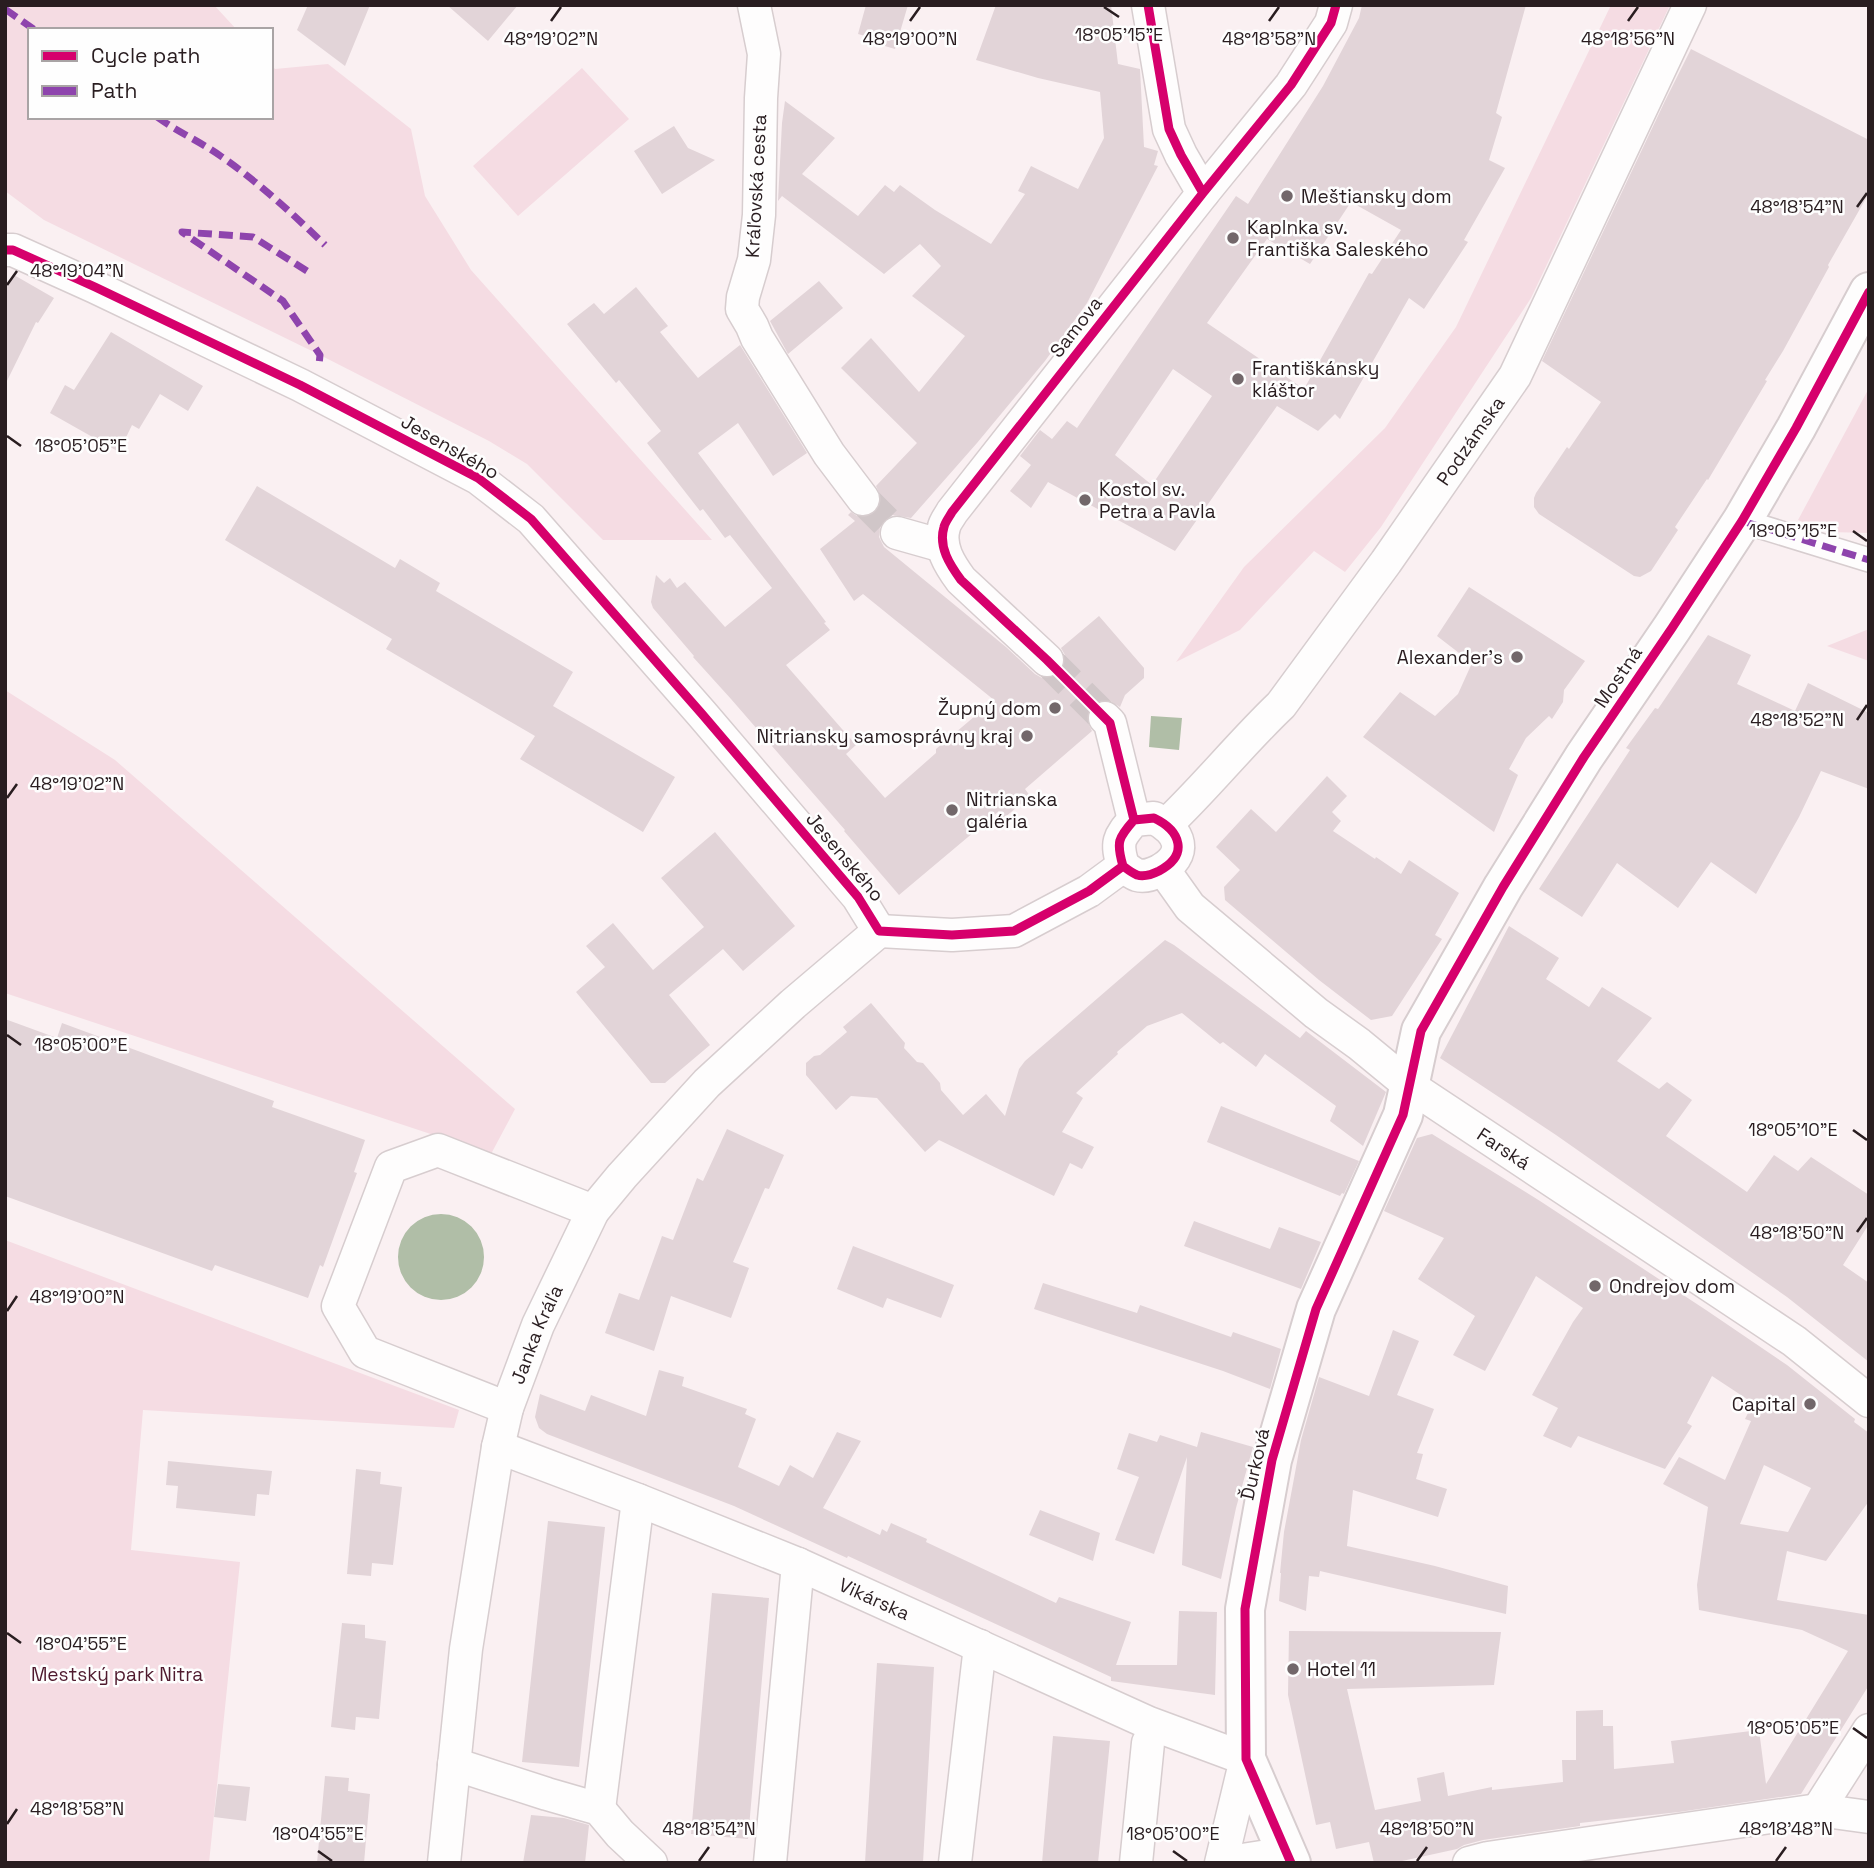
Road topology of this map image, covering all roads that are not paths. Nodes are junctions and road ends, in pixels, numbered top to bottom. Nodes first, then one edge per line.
1 (754, 5) edge
2 (1149, 5) edge
3 (1336, 5) edge
4 (1690, 5) edge
5 (1203, 193) junction
6 (8, 246) edge
7 (1869, 292) edge
8 (863, 499) tunnel mouth
9 (1742, 521) junction
10 (897, 533) tunnel mouth
11 (943, 546) junction
12 (1869, 561) edge
13 (1047, 660) tunnel mouth
14 (1105, 718) tunnel mouth
15 (1134, 820) junction
16 (1167, 824) junction
17 (1123, 866) junction
18 (1163, 869) junction
19 (880, 931) junction
20 (1410, 1086) junction
21 (593, 1211) junction
22 (1869, 1401) edge
23 (507, 1408) junction
24 (498, 1447) junction
25 (638, 1500) junction
26 (798, 1564) junction
27 (980, 1646) junction
28 (1869, 1730) edge
29 (1148, 1743) dead end
30 (1246, 1759) junction
31 (454, 1763) junction
32 (599, 1809) junction
33 (1818, 1810) junction
34 (1869, 1817) edge
35 (1289, 1858) edge
36 (444, 1863) edge
37 (651, 1863) edge
38 (770, 1863) edge
39 (955, 1863) edge
40 (1136, 1863) edge
41 (1222, 1863) edge
42 (1469, 1863) edge

1 - 8 street, Kráľovská cesta
2 - 5 street
3 - 5 street, Samova
4 - 16 street, Podzámska
5 - 11 street, Samova
6 - 19 street, Jesenského
7 - 9 street, Mostná
9 - 12 street
9 - 20 street, Mostná
10 - 11 street
11 - 13 street
14 - 15 street
15 - 16 street
15 - 17 street
16 - 18 street
17 - 18 street
17 - 19 street
18 - 20 street, Farská
19 - 21 street, Janka Kráľa
20 - 22 street, Farská
20 - 30 street, Ďurková
21 - 23 street, Janka Kráľa
21 - 23 street
23 - 24 street, Janka Kráľa
24 - 25 street, Vikárska
24 - 31 street, Janka Kráľa
25 - 26 street, Vikárska
25 - 32 street
26 - 27 street, Vikárska
26 - 38 street
27 - 30 street, Vikárska
27 - 39 street
28 - 33 street
29 - 40 street
30 - 35 street, Ďurková
30 - 41 street
31 - 32 street
31 - 36 street, Janka Kráľa
32 - 37 street
33 - 34 street
33 - 42 street
35 - 41 street, Ďurková

